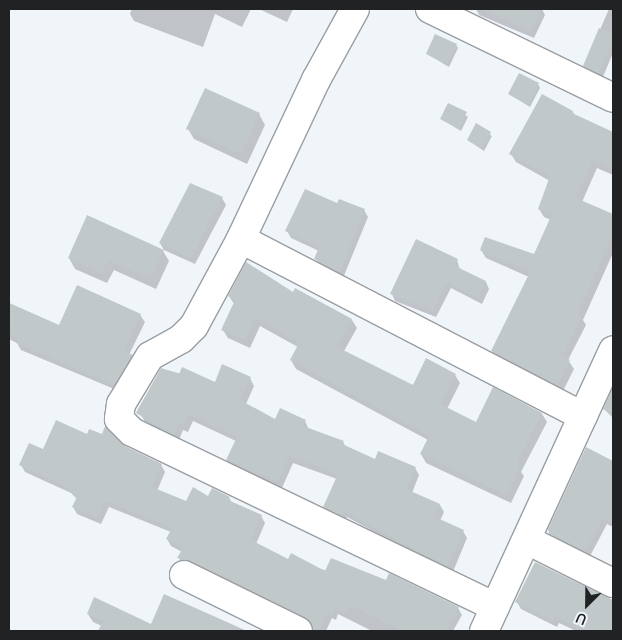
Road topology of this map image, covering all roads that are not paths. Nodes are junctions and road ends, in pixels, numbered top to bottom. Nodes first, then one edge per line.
1 (356, 9) edge
2 (430, 9) edge
3 (613, 98) edge
4 (240, 239) junction
5 (613, 350) edge
6 (583, 416) junction
7 (527, 540) junction
8 (184, 575) dead end
9 (613, 583) edge
10 (490, 619) edge
11 (298, 631) edge

1 - 4 street
2 - 3 street
4 - 6 street
4 - 10 street
5 - 6 street
6 - 7 street
7 - 9 street
7 - 10 street
8 - 11 street

